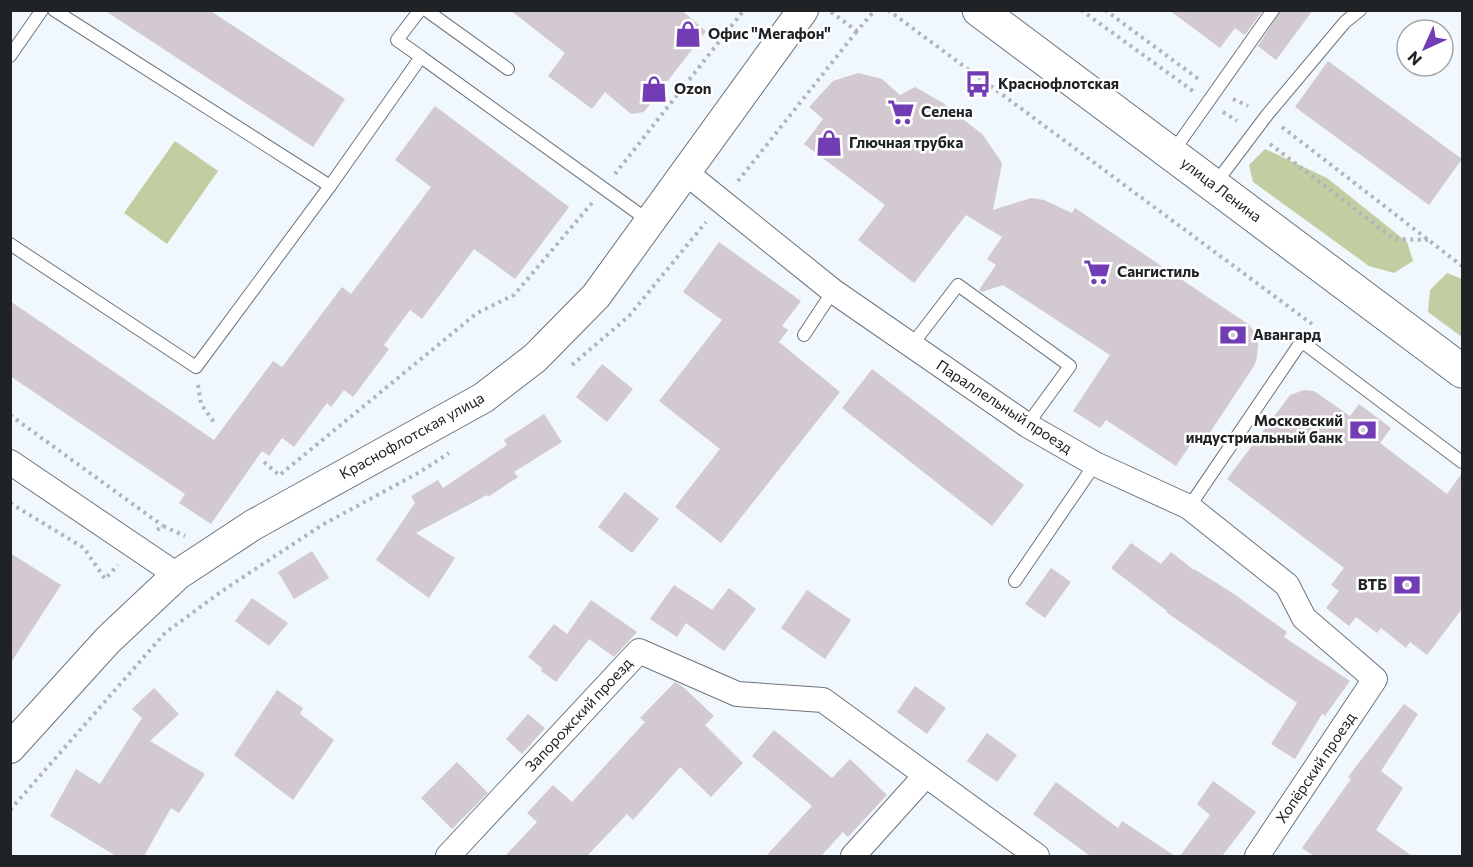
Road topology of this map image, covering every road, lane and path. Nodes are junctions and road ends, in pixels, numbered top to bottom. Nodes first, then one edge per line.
1 (42, 10) edge
2 (54, 10) edge
3 (420, 10) edge
4 (426, 10) edge
5 (744, 10) edge
6 (803, 10) edge
7 (828, 10) edge
8 (875, 10) edge
9 (888, 10) edge
10 (979, 10) edge
11 (1105, 10) edge
12 (1273, 10) edge
13 (1360, 10) edge
14 (10, 56) edge
15 (422, 57) junction
16 (508, 69) dead end
17 (1215, 91) junction
18 (1267, 116) junction
19 (1172, 153) junction
20 (686, 172) junction
21 (1214, 185) junction
22 (330, 186) junction
23 (604, 188) junction
24 (650, 221) junction
25 (10, 244) edge
26 (1462, 266) edge
27 (833, 291) junction
28 (1319, 329) dead end
29 (804, 335) dead end
30 (911, 346) junction
31 (196, 367) junction
32 (1462, 371) edge
33 (10, 415) edge
34 (216, 425) dead end
35 (1027, 425) junction
36 (10, 462) edge
37 (264, 462) dead end
38 (1462, 462) edge
39 (1095, 464) junction
40 (279, 475) junction
41 (271, 482) dead end
42 (10, 503) edge
43 (1189, 507) junction
44 (163, 526) junction
45 (189, 538) dead end
46 (134, 548) junction
47 (177, 575) junction
48 (1015, 581) dead end
49 (1375, 679) joint
50 (10, 748) edge
51 (925, 776) junction
52 (448, 856) edge
53 (853, 856) edge
54 (1037, 856) edge
55 (1257, 856) edge

1 - 14 lane
2 - 22 lane
3 - 15 lane
4 - 16 lane
5 - 23 path
6 - 20 street, Краснофлотская улица
7 - 8 path
9 - 28 path
10 - 19 main road, улица Ленина
11 - 17 path
12 - 17 lane
13 - 18 lane
15 - 22 lane
15 - 23 lane
17 - 18 path
17 - 19 lane
18 - 21 lane
18 - 26 path
19 - 21 main road, улица Ленина
20 - 24 street, Краснофлотская улица
20 - 27 street, Параллельный проезд
21 - 32 main road, улица Ленина
22 - 31 lane
23 - 24 lane
23 - 40 path
24 - 47 street, Краснофлотская улица
25 - 31 lane
27 - 29 lane
27 - 30 street, Параллельный проезд
30 - 35 street, Параллельный проезд
30 - 35 lane
31 - 34 path
33 - 44 path
35 - 39 street, Параллельный проезд
36 - 46 street
37 - 40 path
38 - 43 lane
39 - 43 street, Параллельный проезд
39 - 48 lane
40 - 41 path
42 - 46 path
43 - 49 street, Параллельный проезд
44 - 45 path
44 - 46 path
46 - 47 street
47 - 50 street, Краснофлотская улица
49 - 55 street, Хопёрский проезд
51 - 52 street, Запорожский проезд
51 - 53 street
51 - 54 street

